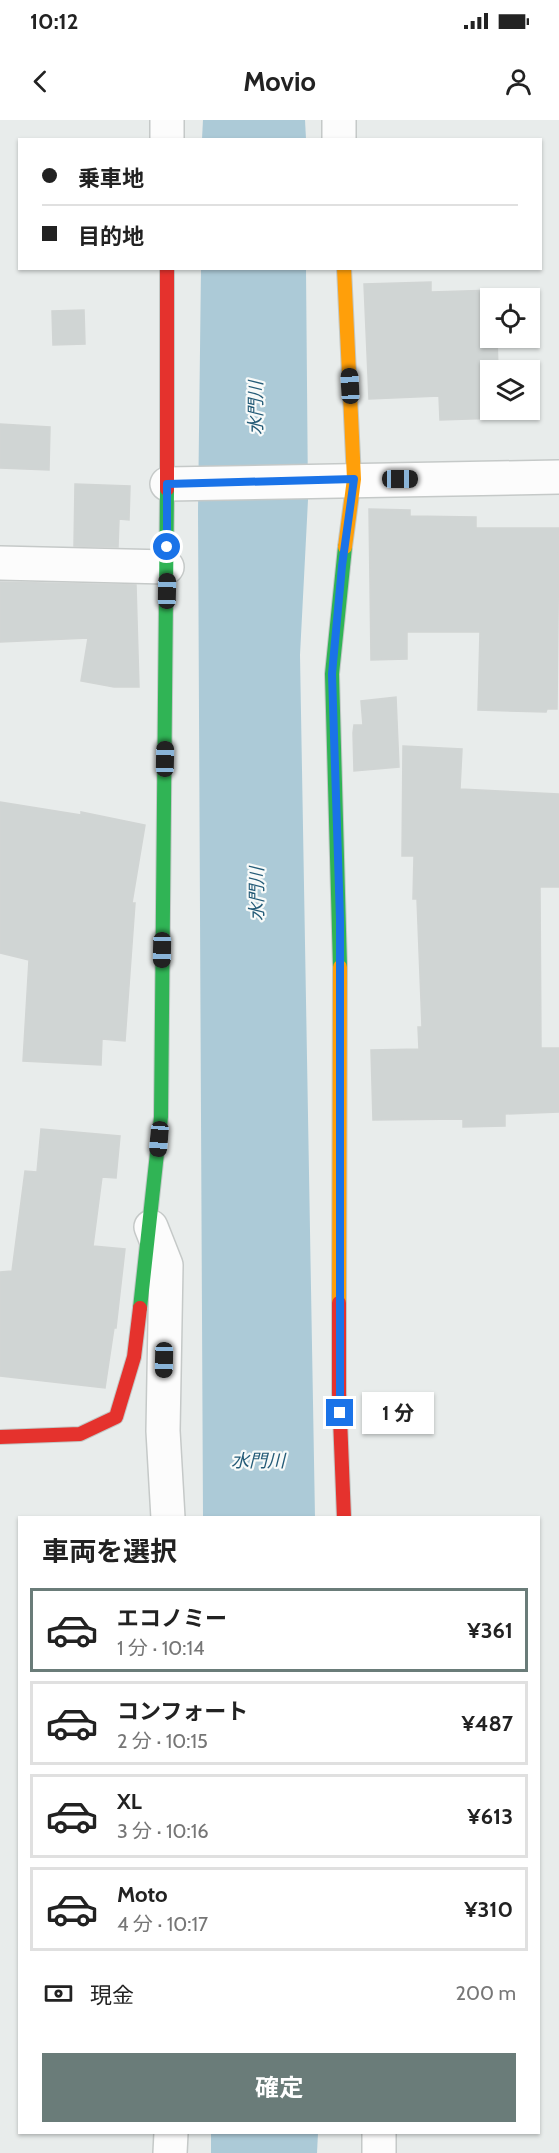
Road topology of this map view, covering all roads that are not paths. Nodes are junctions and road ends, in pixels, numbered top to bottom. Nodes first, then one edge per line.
1 (167, 120) edge
2 (339, 120) edge
3 (167, 138) edge
4 (339, 138) edge
5 (167, 270) edge
6 (344, 270) edge
7 (559, 477) edge
8 (354, 479) junction
9 (180, 484) junction
10 (0, 563) edge
11 (167, 567) junction
12 (151, 1227) junction
13 (0, 1437) edge
14 (168, 1516) edge
15 (344, 1516) edge
16 (171, 2134) edge
17 (379, 2134) edge
18 (170, 2153) edge
19 (379, 2153) edge

1 - 3 street
2 - 4 street
5 - 9 street
6 - 8 street
7 - 8 street
8 - 9 street
8 - 15 street
9 - 11 street
10 - 11 street
11 - 12 street
12 - 13 street
12 - 14 street
16 - 18 street
17 - 19 street

